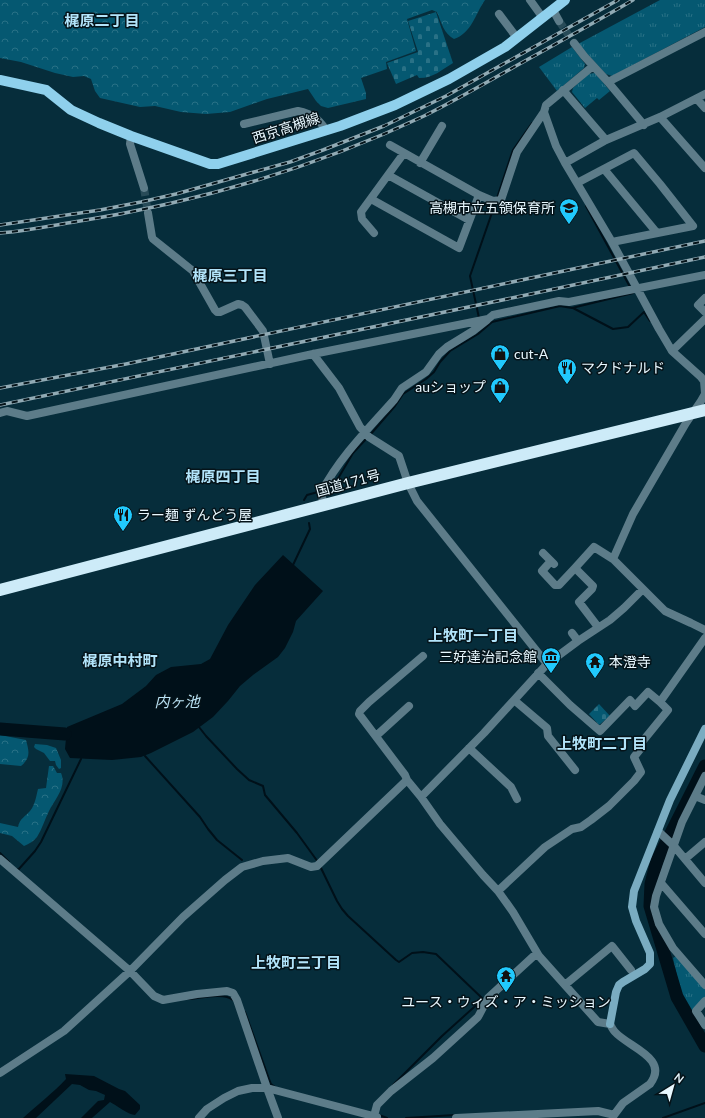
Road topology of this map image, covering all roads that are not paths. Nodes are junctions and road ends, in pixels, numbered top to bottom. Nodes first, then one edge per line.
1 (530, 0) edge
2 (565, 0) edge
3 (552, 10) junction
4 (499, 14) dead end
5 (543, 18) junction
6 (559, 21) tunnel mouth
7 (705, 32) edge
8 (517, 38) junction
9 (574, 43) tunnel mouth
10 (593, 66) junction
11 (0, 80) edge
12 (608, 82) junction
13 (563, 90) junction
14 (705, 94) edge
15 (697, 99) junction
16 (705, 108) edge
17 (544, 112) junction
18 (660, 118) junction
19 (244, 124) dead end
20 (644, 125) junction
21 (442, 126) dead end
22 (326, 130) junction
23 (130, 136) junction
24 (606, 140) junction
25 (390, 145) dead end
26 (404, 153) junction
27 (420, 162) junction
28 (565, 163) junction
29 (705, 168) edge
30 (604, 169) junction
31 (388, 176) junction
32 (577, 183) junction
33 (144, 188) tunnel mouth
34 (479, 195) junction
35 (371, 199) junction
36 (148, 213) tunnel mouth
37 (469, 220) junction
38 (374, 233) dead end
39 (657, 233) junction
40 (612, 242) junction
41 (705, 275) edge
42 (636, 289) junction
43 (705, 298) edge
44 (705, 312) edge
45 (705, 319) edge
46 (481, 323) junction
47 (672, 351) junction
48 (313, 354) junction
49 (270, 364) junction
50 (704, 383) edge
51 (705, 394) edge
52 (705, 410) edge
53 (0, 413) edge
54 (692, 414) junction
55 (365, 433) junction
56 (408, 483) junction
57 (323, 495) junction
58 (543, 553) dead end
59 (613, 559) junction
60 (576, 568) junction
61 (643, 589) junction
62 (0, 590) edge
63 (598, 627) junction
64 (705, 630) edge
65 (572, 633) dead end
66 (705, 638) edge
67 (578, 641) junction
68 (423, 656) dead end
69 (547, 664) junction
70 (538, 673) junction
71 (514, 700) junction
72 (660, 702) junction
73 (409, 706) dead end
74 (705, 729) edge
75 (376, 736) junction
76 (469, 748) junction
77 (575, 770) dead end
78 (705, 776) edge
79 (407, 780) junction
80 (694, 796) junction
81 (421, 797) junction
82 (517, 799) dead end
83 (705, 800) edge
84 (658, 831) junction
85 (705, 842) edge
86 (674, 846) junction
87 (0, 859) edge
88 (685, 859) junction
89 (661, 883) junction
90 (705, 883) edge
91 (498, 891) junction
92 (705, 934) edge
93 (537, 953) junction
94 (631, 970) dead end
95 (130, 971) junction
96 (704, 981) edge
97 (566, 984) junction
98 (705, 1001) edge
99 (610, 1024) junction
100 (705, 1025) edge
101 (0, 1073) edge
102 (267, 1088) junction
103 (208, 1109) junction
104 (376, 1117) edge
105 (614, 1117) edge
106 (199, 1118) edge
107 (210, 1118) edge
108 (278, 1118) edge
109 (456, 1118) edge

1 - 5 street
2 - 3 main road, 西京高槻線
3 - 5 main road, 西京高槻線
3 - 6 street
4 - 8 street
5 - 8 main road, 西京高槻線
7 - 12 street
8 - 22 main road, 西京高槻線
9 - 10 street
10 - 12 street
10 - 13 street
11 - 23 main road, 西京高槻線
12 - 20 street
13 - 17 street
13 - 24 street
14 - 15 street
15 - 16 street
15 - 18 street
17 - 28 street
17 - 34 street
18 - 20 street
18 - 29 street
19 - 22 street
20 - 24 street
21 - 27 street
22 - 23 main road, 西京高槻線
23 - 33 street
24 - 28 street
25 - 26 street
26 - 27 street
26 - 31 street
27 - 34 street
28 - 32 street
30 - 32 street
30 - 39 street
30 - 39 street
31 - 35 street
31 - 37 street
32 - 40 street
34 - 37 street
35 - 37 street
35 - 38 street
36 - 49 street
39 - 40 street
40 - 42 street
41 - 42 street
42 - 46 street
42 - 47 street
43 - 44 street
45 - 47 street
46 - 48 street
46 - 55 street
47 - 50 street
48 - 49 street
48 - 55 street
49 - 53 street
50 - 51 street
51 - 54 street
52 - 54 highway, 国道171号
54 - 56 highway, 国道171号
54 - 59 street
55 - 56 street
55 - 57 street
56 - 57 highway, 国道171号
56 - 69 street
57 - 62 highway, 国道171号
58 - 60 street
59 - 60 street
59 - 61 street
60 - 63 street
61 - 63 street
61 - 64 street
63 - 67 street
65 - 67 street
66 - 72 street
67 - 69 street
68 - 75 street
69 - 70 street
70 - 71 street
70 - 72 street
71 - 76 street
71 - 77 street
72 - 91 street
73 - 75 street
74 - 84 street
75 - 79 street
76 - 81 street
76 - 82 street
78 - 80 street
79 - 81 street
79 - 95 street
80 - 83 street
80 - 86 street
81 - 91 street
84 - 86 street
84 - 99 street
85 - 88 street
86 - 88 street
86 - 89 street
87 - 95 street
88 - 90 street
89 - 92 street
89 - 96 street
91 - 93 street
93 - 97 street
93 - 104 street
94 - 97 street
95 - 101 street
95 - 102 street
97 - 99 street
98 - 100 street
99 - 105 street
102 - 103 street
102 - 104 street
102 - 108 street
103 - 106 street
103 - 107 street
105 - 109 street

